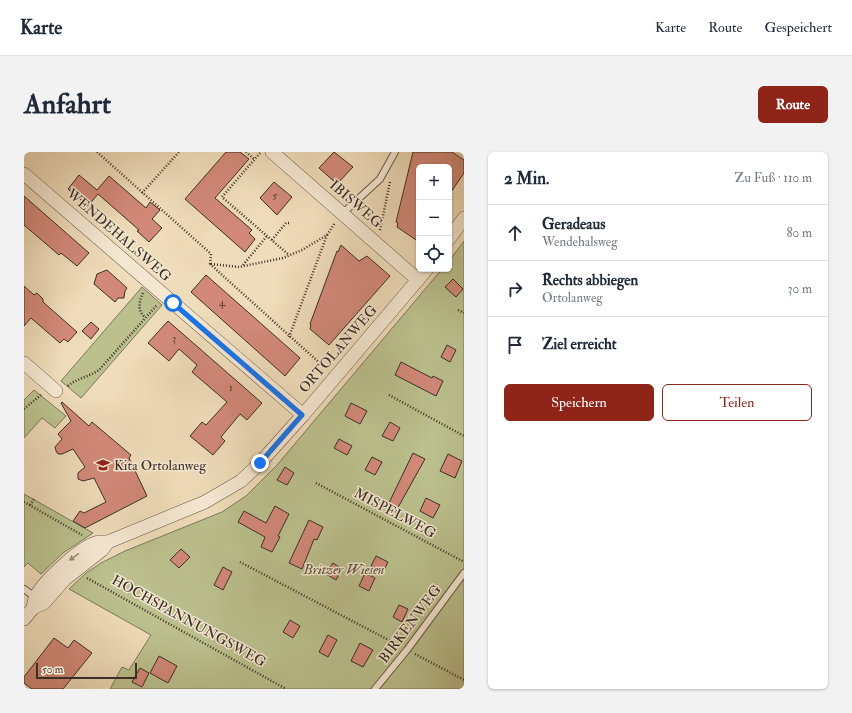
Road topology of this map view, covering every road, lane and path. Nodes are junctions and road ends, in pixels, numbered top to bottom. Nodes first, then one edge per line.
1 (97, 152) edge
2 (179, 152) edge
3 (246, 152) edge
4 (261, 152) edge
5 (272, 152) edge
6 (396, 152) edge
7 (254, 159) junction
8 (24, 174) edge
9 (391, 175) dead end
10 (142, 193) junction
11 (340, 217) junction
12 (464, 218) edge
13 (291, 223) dead end
14 (327, 235) junction
15 (379, 235) dead end
16 (267, 236) junction
17 (451, 236) edge
18 (272, 240) junction
19 (289, 255) junction
20 (210, 264) junction
21 (242, 266) junction
22 (425, 272) edge
23 (418, 280) junction
24 (145, 289) dead end
25 (160, 301) dead end
26 (458, 310) dead end
27 (464, 313) edge
28 (145, 317) junction
29 (290, 337) junction
30 (24, 363) edge
31 (323, 366) dead end
32 (56, 390) junction
33 (389, 395) dead end
34 (24, 409) edge
35 (302, 415) junction
36 (464, 436) edge
37 (316, 483) dead end
38 (34, 499) dead end
39 (24, 502) edge
40 (30, 505) junction
41 (86, 537) dead end
42 (240, 562) dead end
43 (464, 562) edge
44 (464, 573) edge
45 (84, 576) dead end
46 (24, 589) edge
47 (34, 603) junction
48 (24, 619) edge
49 (408, 650) junction
50 (464, 680) edge
51 (286, 689) edge
52 (375, 689) edge

1 - 10 path
2 - 10 path
3 - 7 path
4 - 7 path
5 - 11 street, IBISWEG
6 - 11 lane
7 - 16 path
8 - 35 street, WENDEHALSWEG
9 - 15 path
10 - 20 path
11 - 14 path
11 - 23 street, IBISWEG
12 - 17 street
13 - 18 path
14 - 19 path
14 - 29 path
16 - 18 path
16 - 21 path
18 - 19 path
19 - 21 path
20 - 21 path
20 - 29 path
22 - 23 street, ORTOLANWEG
23 - 35 street, ORTOLANWEG
24 - 28 path
25 - 28 path
26 - 27 path
28 - 32 path
29 - 31 path
30 - 32 street
32 - 34 path
33 - 36 path
35 - 47 street, ORTOLANWEG
37 - 43 path, MISPELWEG
38 - 40 path
39 - 40 path
40 - 41 path
42 - 49 path
44 - 49 lane, BIRKENWEG
45 - 51 path, HOCHSPANNUNGSWEG
46 - 47 lane
47 - 48 street, ORTOLANWEG
49 - 50 path
49 - 52 lane, BIRKENWEG

